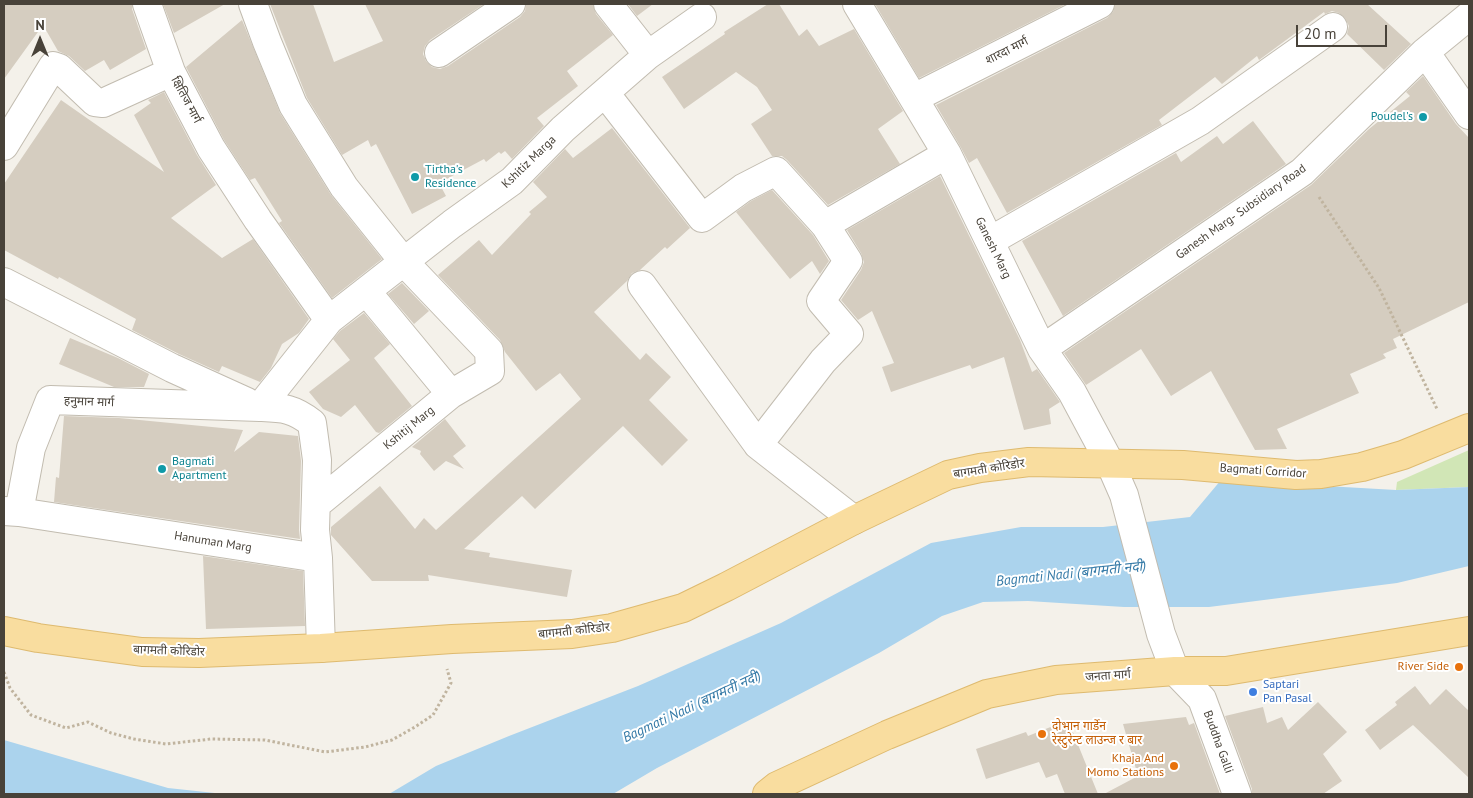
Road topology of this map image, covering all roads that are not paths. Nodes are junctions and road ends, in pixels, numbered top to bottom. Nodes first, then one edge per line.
1 (253, 4) edge
2 (511, 4) edge
3 (608, 4) edge
4 (857, 4) edge
5 (1100, 4) edge
6 (149, 10) edge
7 (1469, 16) edge
8 (702, 17) dead end
9 (1333, 27) dead end
10 (1425, 52) junction
11 (439, 53) dead end
12 (648, 55) junction
13 (172, 72) junction
14 (605, 92) junction
15 (914, 98) junction
16 (1469, 115) edge
17 (4, 146) edge
18 (946, 154) junction
19 (825, 225) junction
20 (990, 241) junction
21 (404, 262) junction
22 (4, 282) edge
23 (642, 285) dead end
24 (366, 291) junction
25 (329, 320) junction
26 (1042, 349) junction
27 (451, 394) junction
28 (260, 408) junction
29 (1459, 433) edge
30 (758, 445) junction
31 (1110, 463) junction
32 (317, 504) junction
33 (12, 512) edge
34 (854, 520) junction
35 (318, 558) junction
36 (4, 631) edge
37 (1469, 631) edge
38 (321, 648) junction
39 (1175, 671) junction
40 (767, 794) edge
41 (1237, 794) edge

1 - 21 street
2 - 11 street
3 - 12 street
4 - 15 street, Ganesh Marg
5 - 15 street, शारदा मार्ग
6 - 13 street
7 - 10 street, Ganesh Marg- Subsidiary Road
8 - 12 street, Kshitiz Marga
9 - 20 street
10 - 16 street
10 - 26 street, Ganesh Marg- Subsidiary Road
12 - 14 street, Kshitiz Marga
13 - 17 street, क्षितिज मार्ग
13 - 25 street, क्षितिज मार्ग
14 - 19 street
14 - 21 street, Kshitiz Marga
15 - 18 street, Ganesh Marg
18 - 19 street
18 - 20 street, Ganesh Marg
19 - 30 street
20 - 26 street, Ganesh Marg
21 - 24 street, Kshitiz Marga
21 - 27 street, Kshitij Marg
22 - 28 street
23 - 30 street
24 - 25 street, Kshitiz Marga
24 - 27 street
25 - 28 street, Kshitiz Marga
26 - 31 street, Ganesh Marg
27 - 32 street, Kshitij Marg
28 - 32 street
28 - 33 street, हनुमान मार्ग
29 - 31 main road, Bagmati Corridor
30 - 34 street
31 - 34 main road, बागमती कोरिडोर
31 - 39 street, Ganesh Marg
32 - 35 street
33 - 35 street, Hanuman Marg
34 - 38 main road, बागमती कोरिडोर
35 - 38 street
36 - 38 main road, बागमती कोरिडोर
37 - 39 main road, जनता मार्ग
39 - 40 main road, जनता मार्ग
39 - 41 street, Buddha Galli

